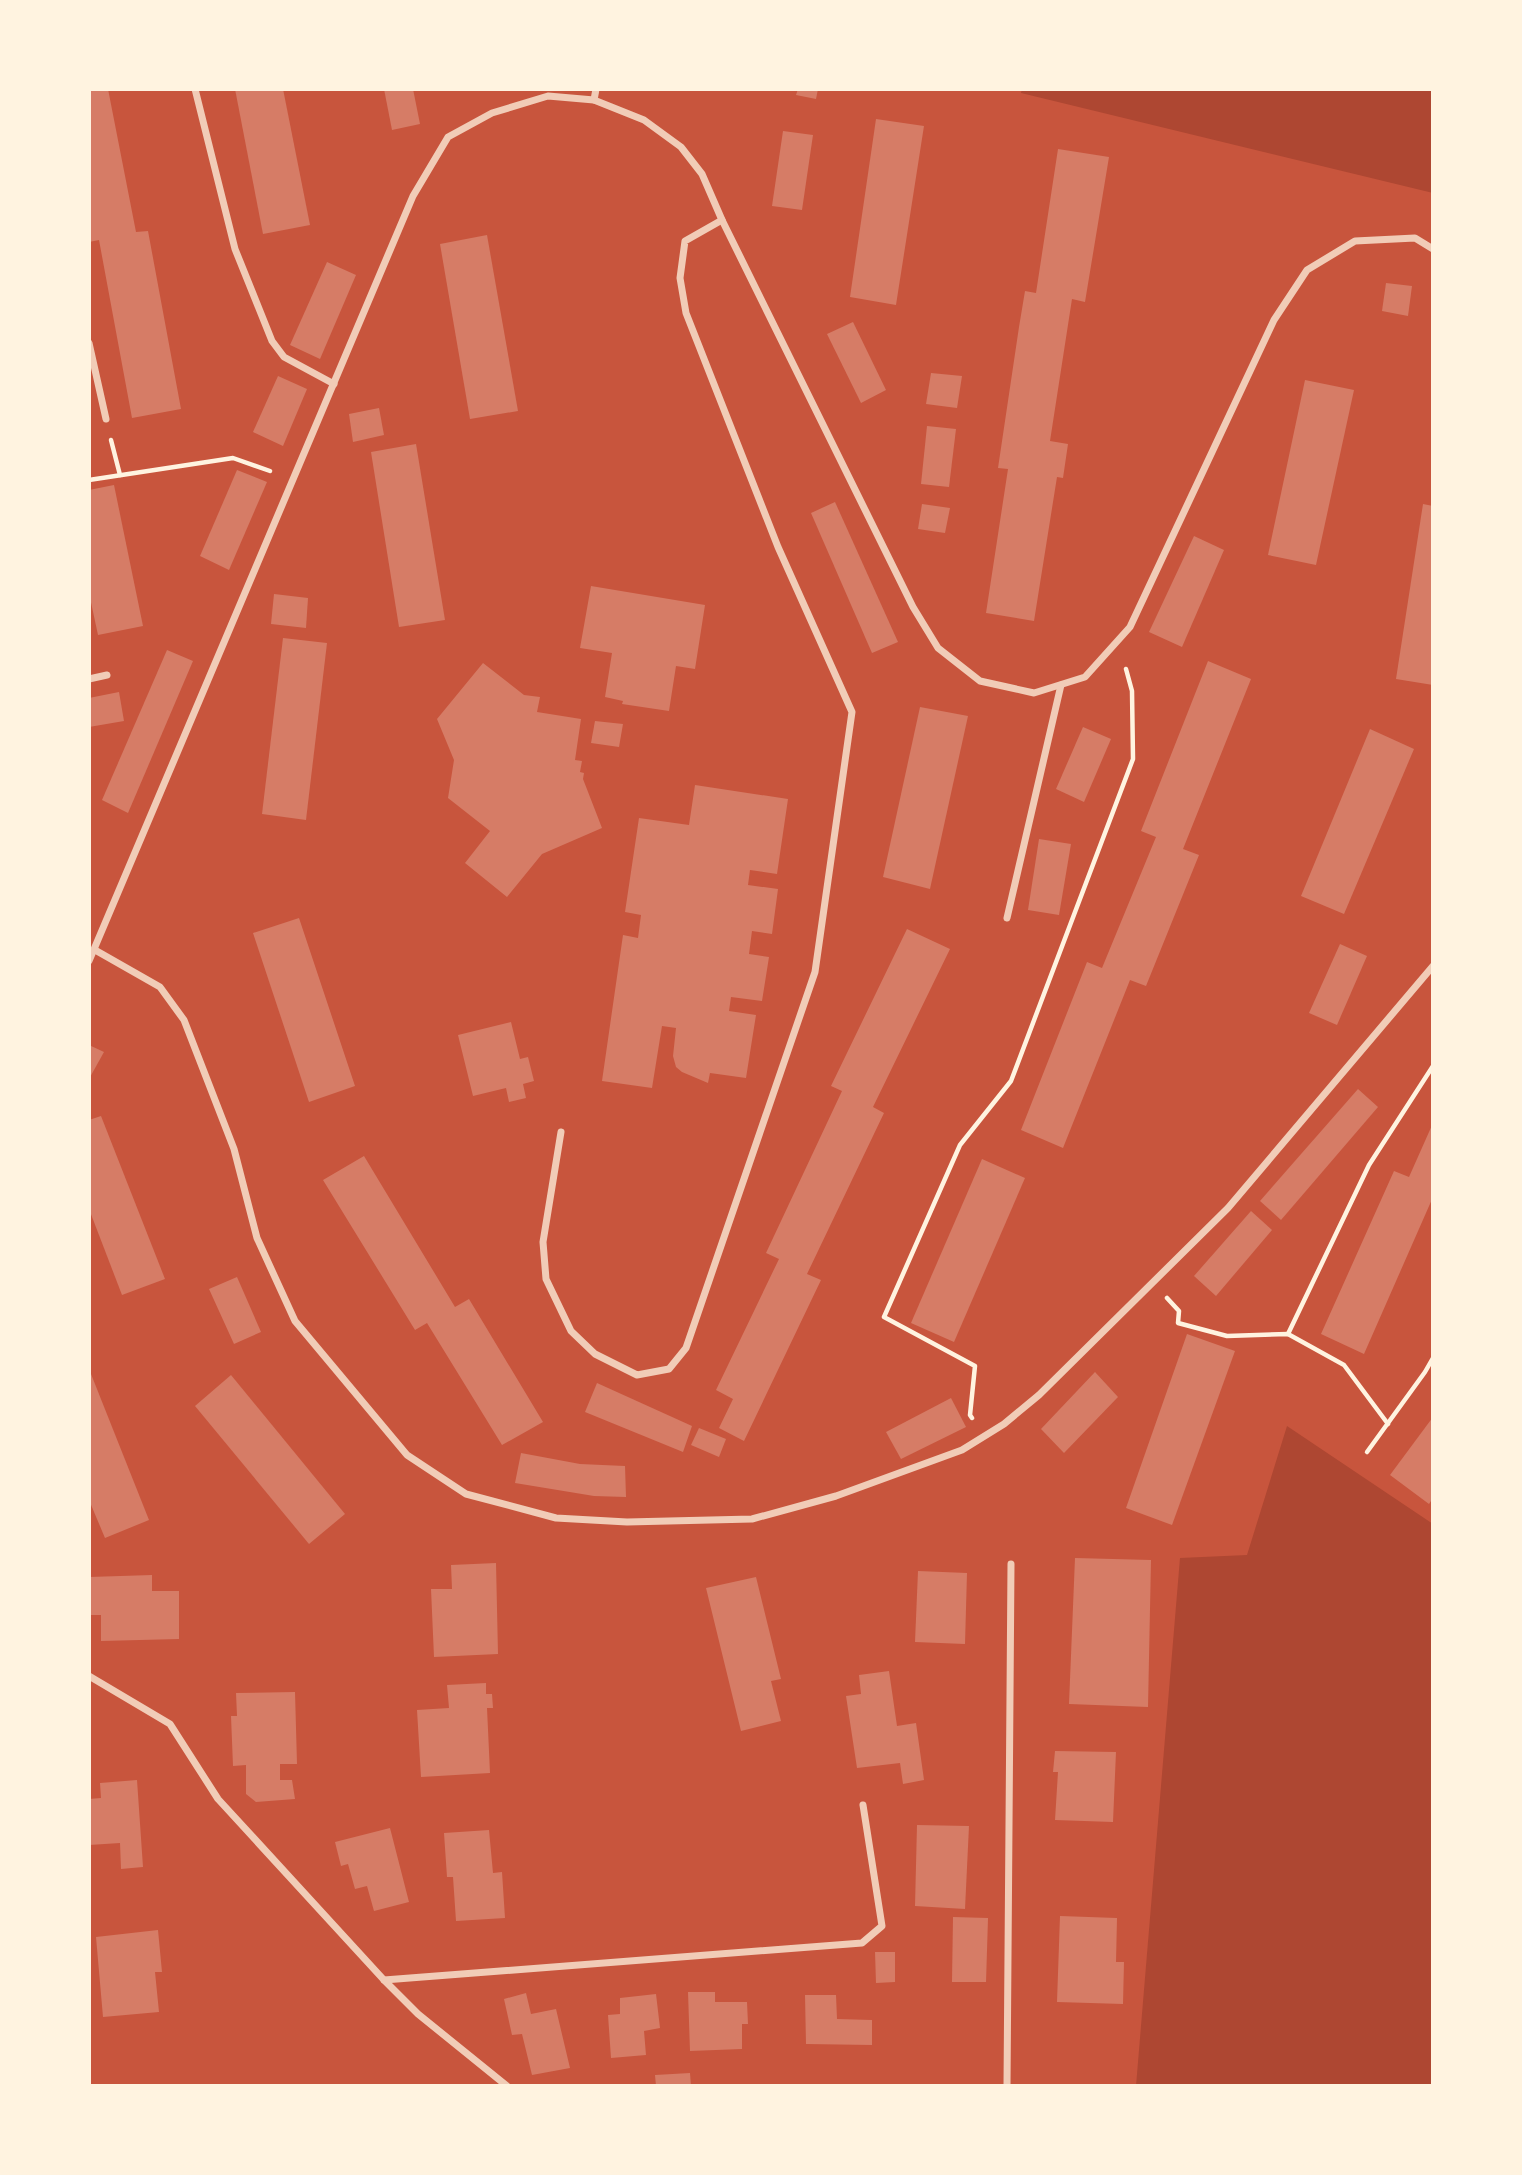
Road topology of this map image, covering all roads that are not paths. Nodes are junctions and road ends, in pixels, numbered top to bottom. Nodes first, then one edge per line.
1 (195, 89) edge
2 (596, 89) edge
3 (594, 100) junction
4 (722, 220) junction
5 (1433, 249) edge
6 (89, 342) edge
7 (334, 384) junction
8 (106, 419) road end
9 (107, 675) dead end
10 (89, 679) edge
11 (1061, 685) junction
12 (1007, 918) dead end
13 (95, 950) junction
14 (89, 961) edge
15 (1433, 966) edge
16 (561, 1132) dead end
17 (1011, 1564) dead end
18 (89, 1676) edge
19 (863, 1805) dead end
20 (384, 1980) junction
21 (507, 2086) edge
22 (1007, 2086) edge

1 - 7 street
2 - 3 street
3 - 4 street
3 - 7 street
4 - 11 street
4 - 16 street
5 - 11 street
6 - 8 street
7 - 13 street
9 - 10 street
11 - 12 street
13 - 14 street
13 - 15 street
17 - 22 street
18 - 20 street
19 - 20 street
20 - 21 street

